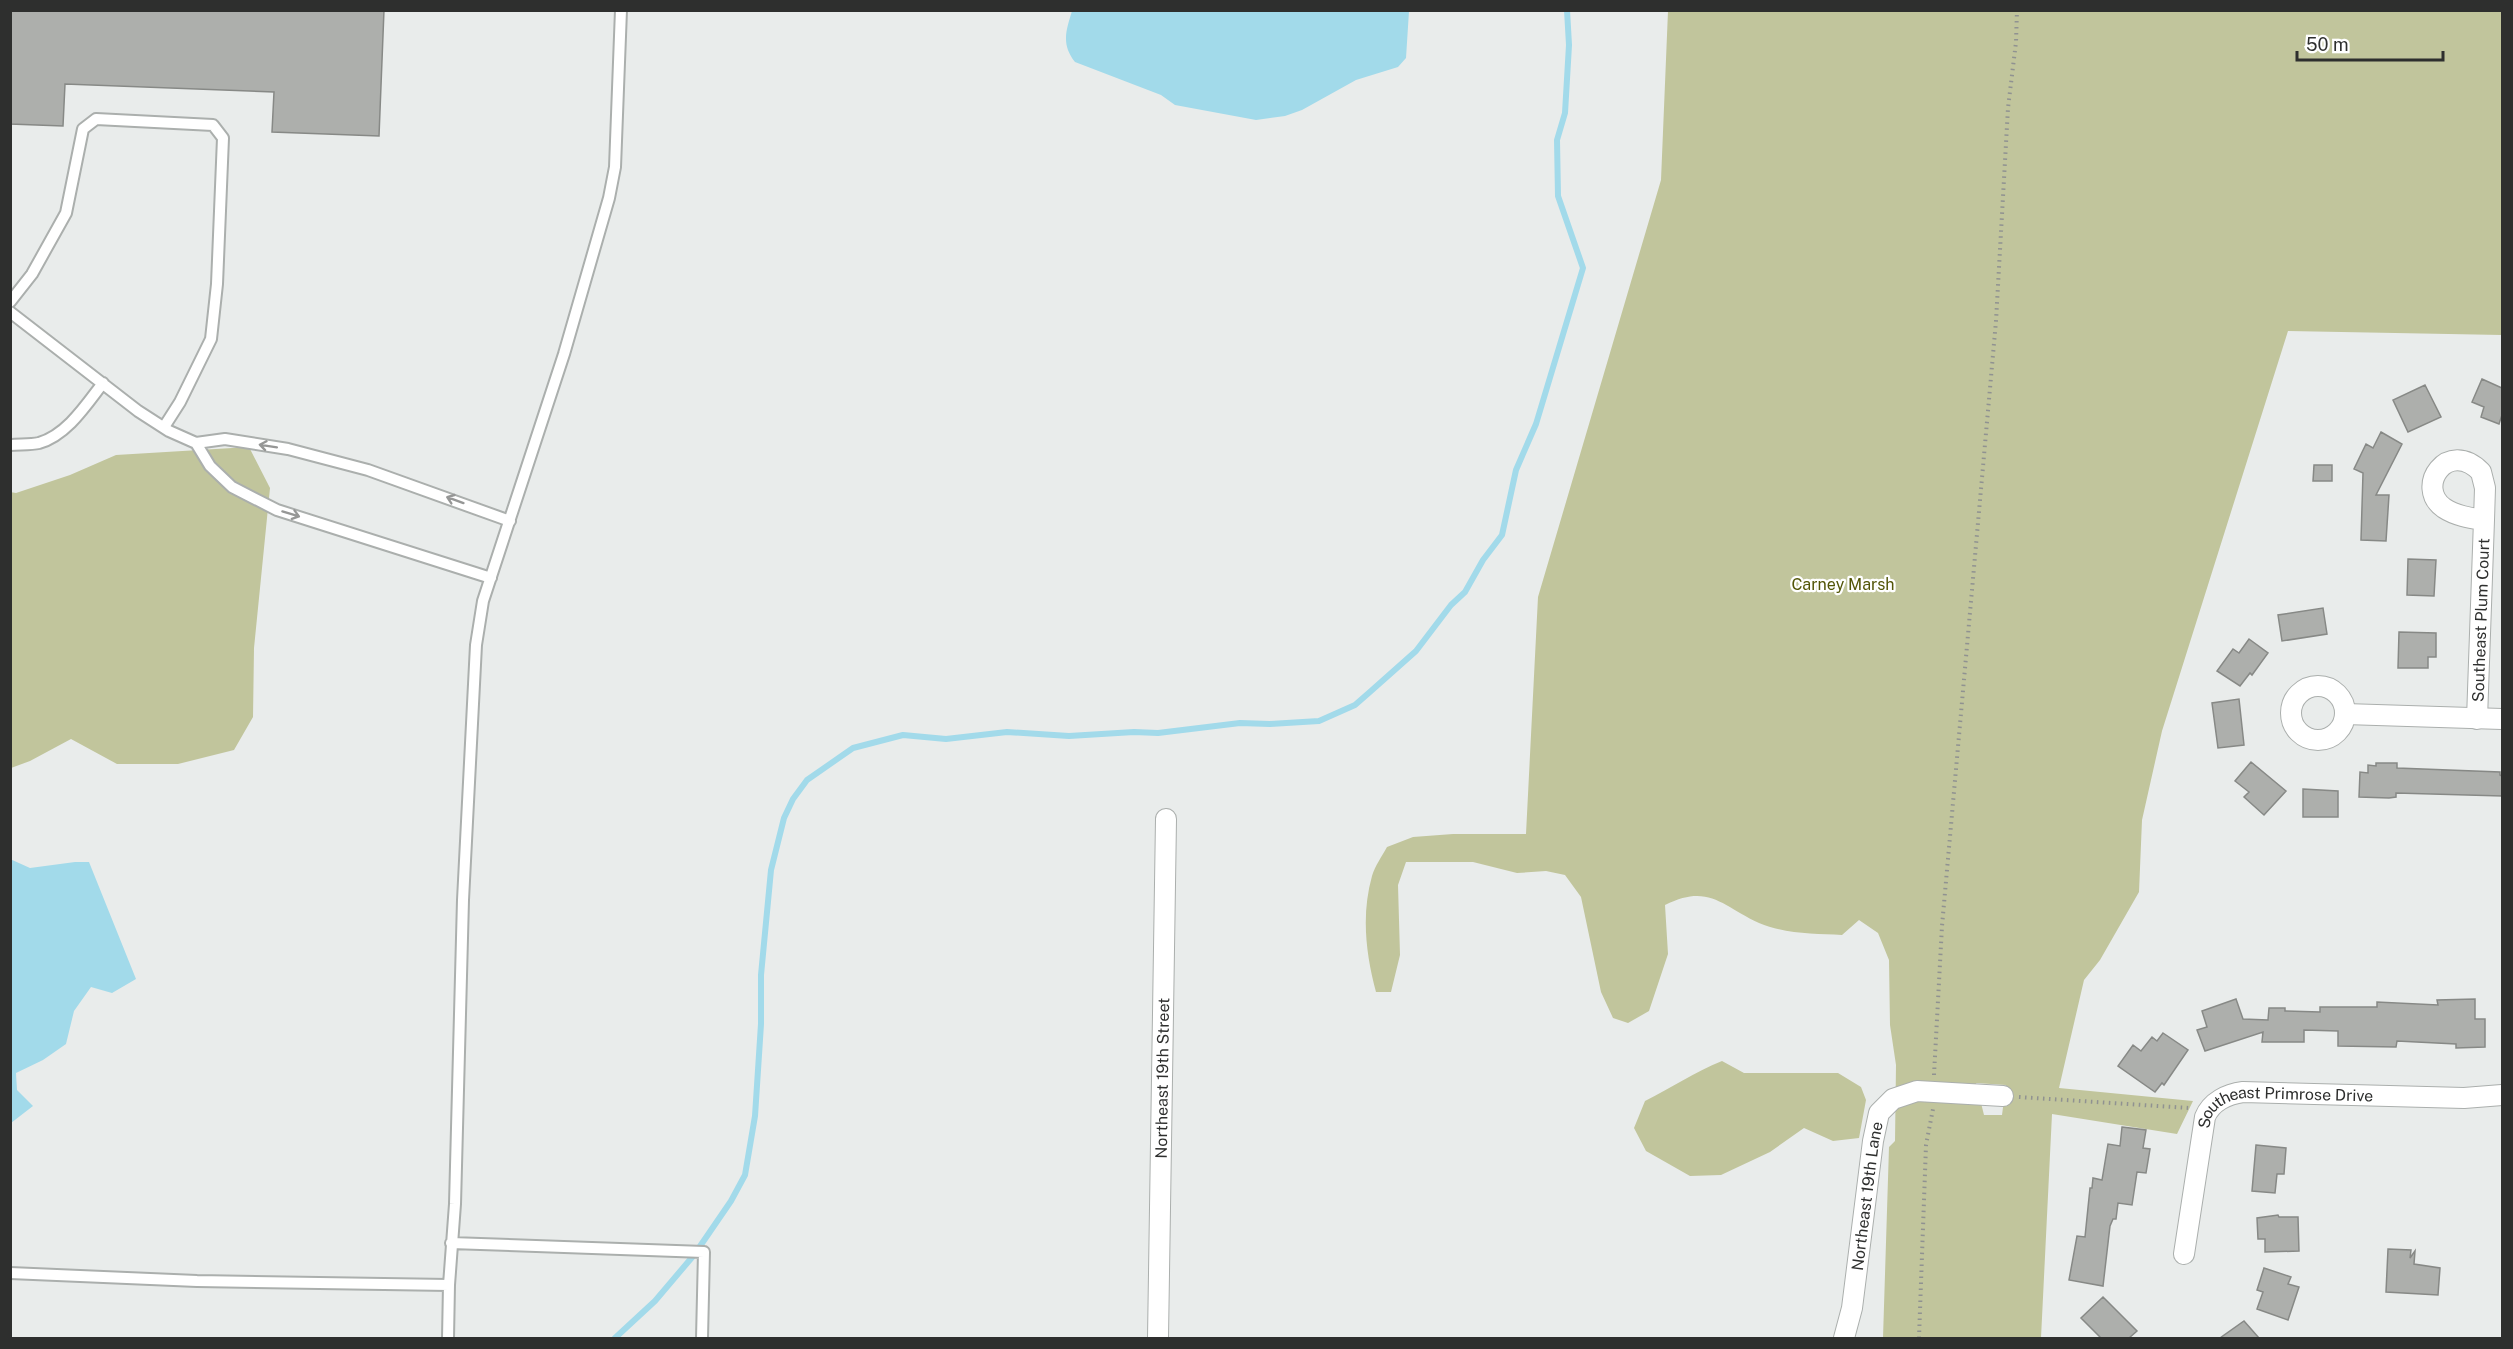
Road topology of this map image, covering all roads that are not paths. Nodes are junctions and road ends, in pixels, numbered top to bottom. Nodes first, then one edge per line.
1 (621, 10) edge
2 (10, 302) edge
3 (10, 312) edge
4 (103, 384) junction
5 (164, 427) junction
6 (196, 443) junction
7 (10, 445) edge
8 (2484, 520) dead end
9 (510, 521) junction
10 (491, 578) junction
11 (2345, 714) dead end
12 (2476, 719) junction
13 (2502, 719) edge
14 (1166, 819) dead end
15 (2502, 1095) edge
16 (2003, 1096) road end
17 (452, 1243) junction
18 (2184, 1254) dead end
19 (10, 1273) edge
20 (449, 1285) junction
21 (448, 1338) edge
22 (702, 1338) edge
23 (1158, 1338) edge
24 (1844, 1338) edge

1 - 9 lane
2 - 5 lane
3 - 4 lane
4 - 5 lane
4 - 7 lane
5 - 6 lane
9 -> 6 lane
6 -> 10 lane
8 - 12 street, Southeast Plum Court
9 - 10 lane
10 - 17 lane
11 - 12 street
12 - 13 street
14 - 23 street, Northeast 19th Street
15 - 18 street, Southeast Primrose Drive
16 - 24 street, Northeast 19th Lane
17 - 20 lane
17 - 22 lane
19 - 20 lane
20 - 21 lane

